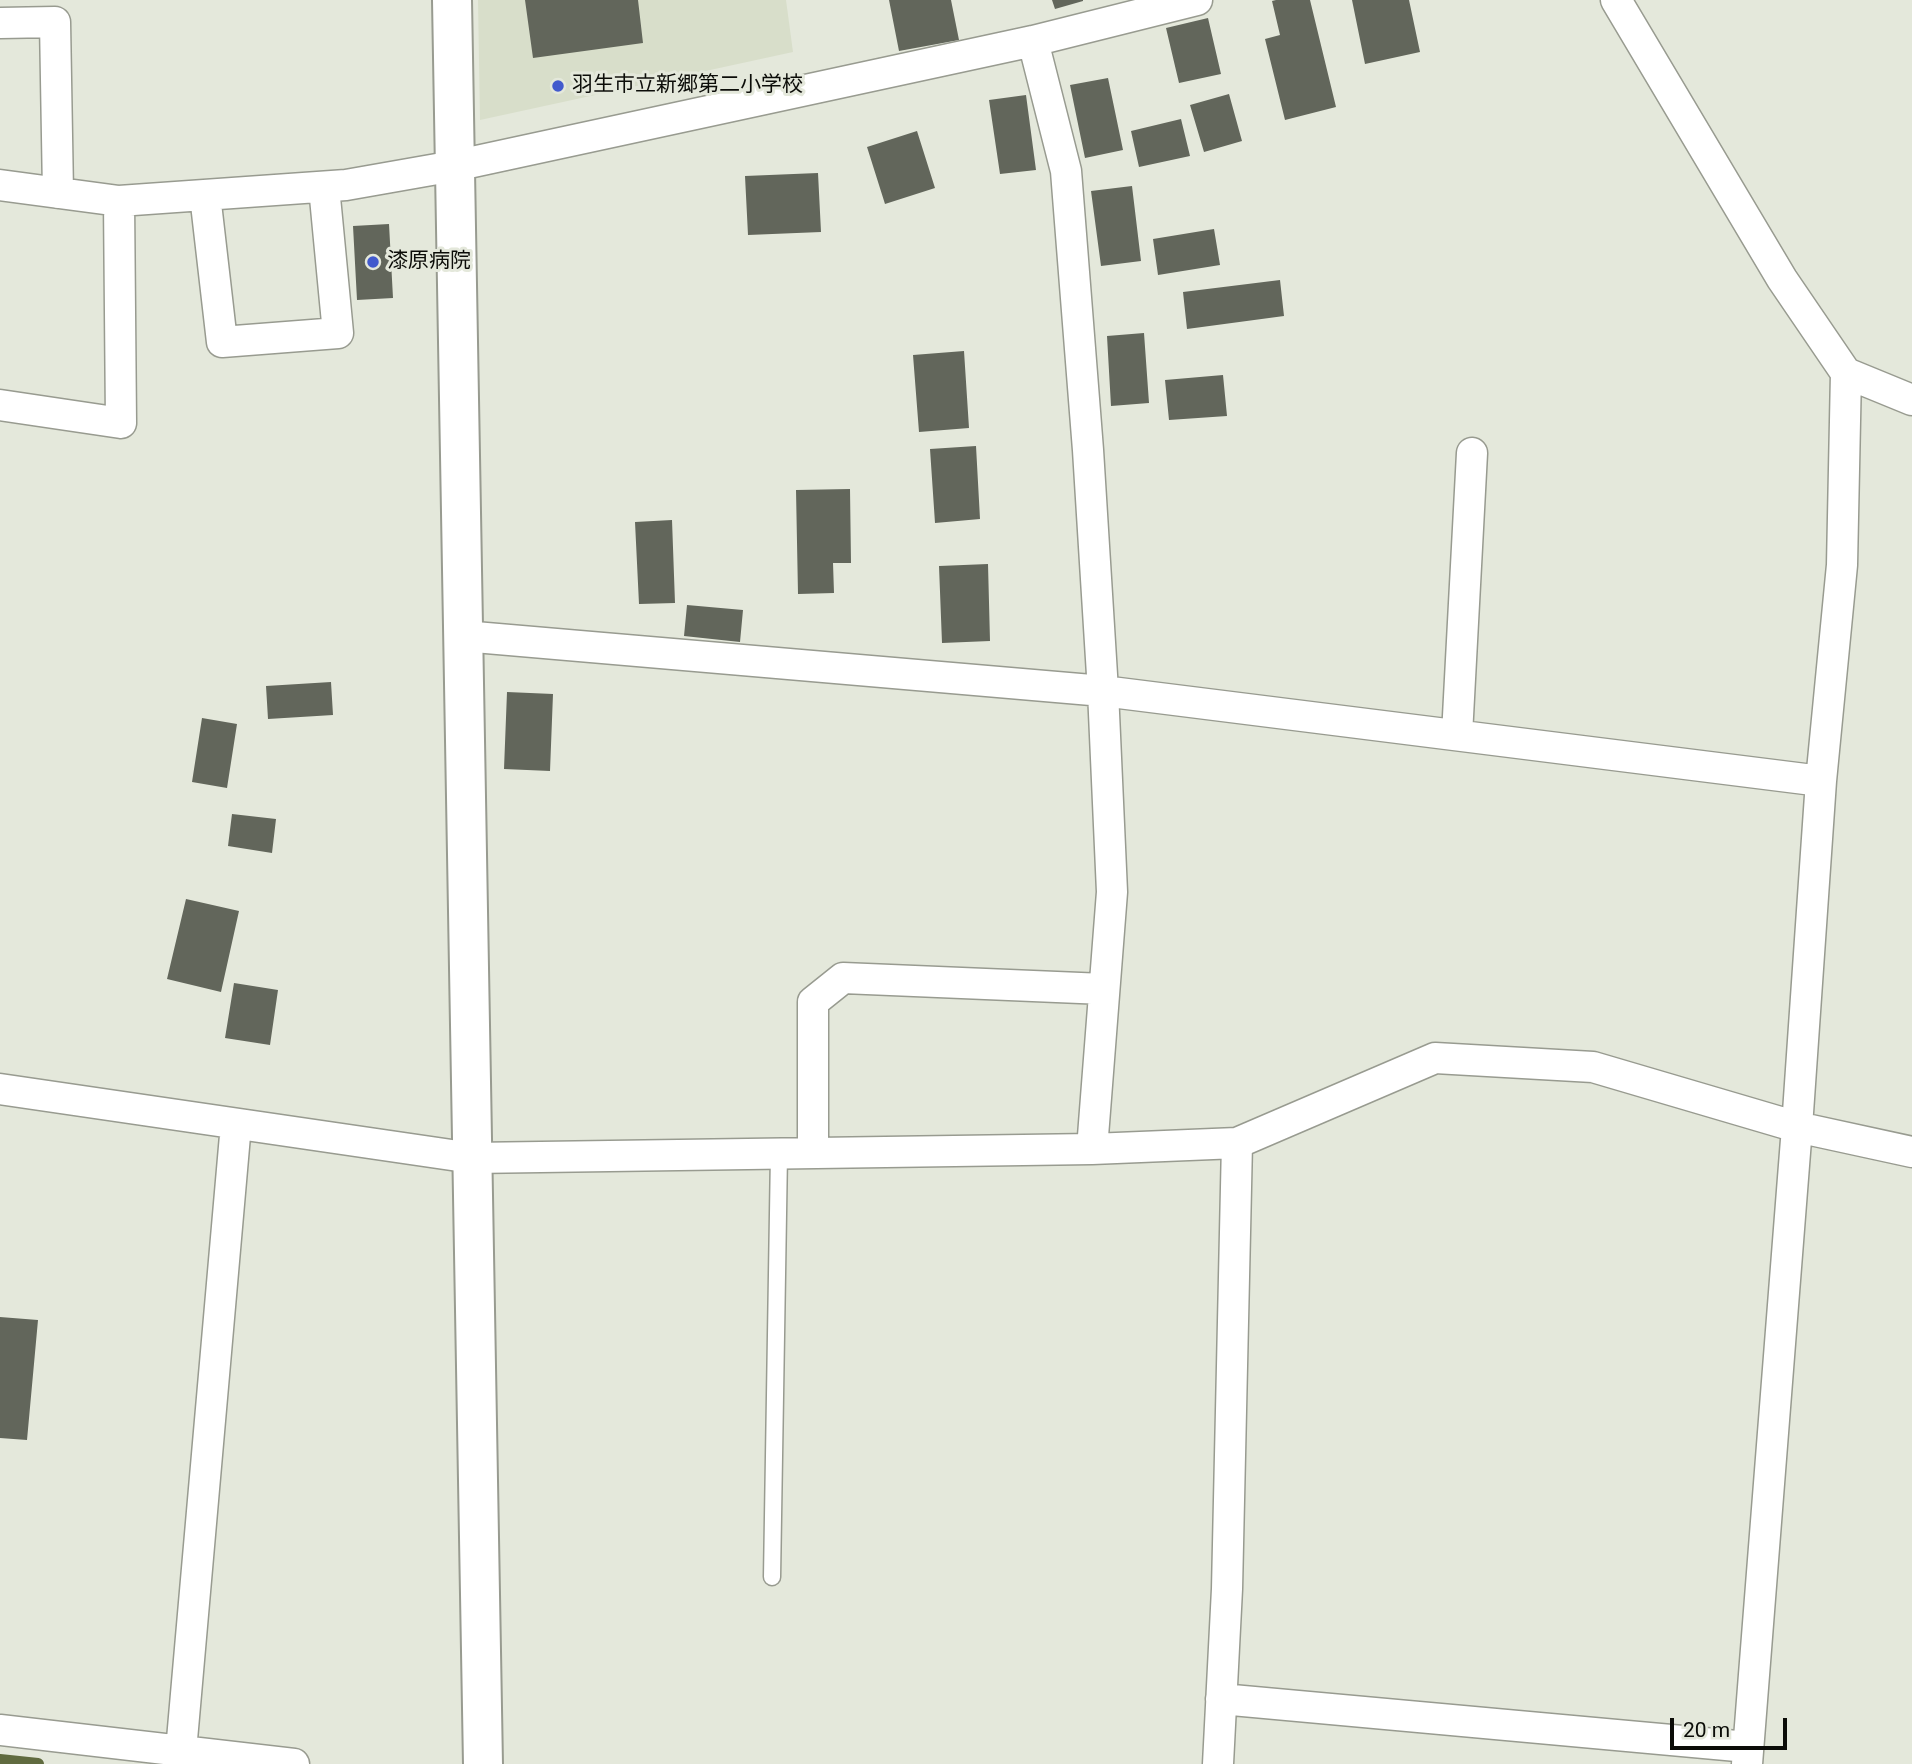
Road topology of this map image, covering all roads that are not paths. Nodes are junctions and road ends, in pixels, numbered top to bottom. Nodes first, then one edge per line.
1 (452, 0) edge
2 (1197, 0) edge
3 (1616, 0) edge
4 (0, 23) edge
5 (1032, 40) junction
6 (454, 166) junction
7 (0, 186) edge
8 (324, 187) junction
9 (58, 193) junction
10 (205, 195) junction
11 (119, 201) junction
12 (1846, 373) junction
13 (1912, 400) edge
14 (0, 405) edge
15 (1472, 453) dead end
16 (463, 636) junction
17 (1103, 691) junction
18 (1457, 735) junction
19 (1821, 781) junction
20 (1104, 989) junction
21 (0, 1089) edge
22 (236, 1124) junction
23 (1797, 1127) junction
24 (1237, 1143) junction
25 (1092, 1149) junction
26 (1912, 1152) edge
27 (779, 1153) junction
28 (813, 1153) junction
29 (472, 1158) junction
30 (772, 1577) dead end
31 (1222, 1699) junction
32 (0, 1730) edge
33 (181, 1751) junction
34 (1748, 1755) edge
35 (294, 1764) edge
36 (483, 1764) edge
37 (1218, 1764) edge

1 - 6 street
2 - 5 street
3 - 12 street
4 - 9 street
5 - 6 street
5 - 17 street
6 - 8 street
6 - 16 street
7 - 9 street
8 - 10 street
8 - 10 street
9 - 11 street
10 - 11 street
11 - 14 street
12 - 13 street
12 - 19 street
15 - 18 street
16 - 17 street
16 - 29 street
17 - 18 street
17 - 20 street
18 - 19 street
19 - 23 street
20 - 25 street
20 - 28 street
21 - 22 street
22 - 29 street
22 - 33 street
23 - 24 street
23 - 26 street
23 - 34 street
24 - 25 street
24 - 31 street
25 - 28 street
27 - 28 street
27 - 29 street
27 - 30 lane
29 - 36 street
31 - 34 street
31 - 37 street
32 - 33 street
33 - 35 street

